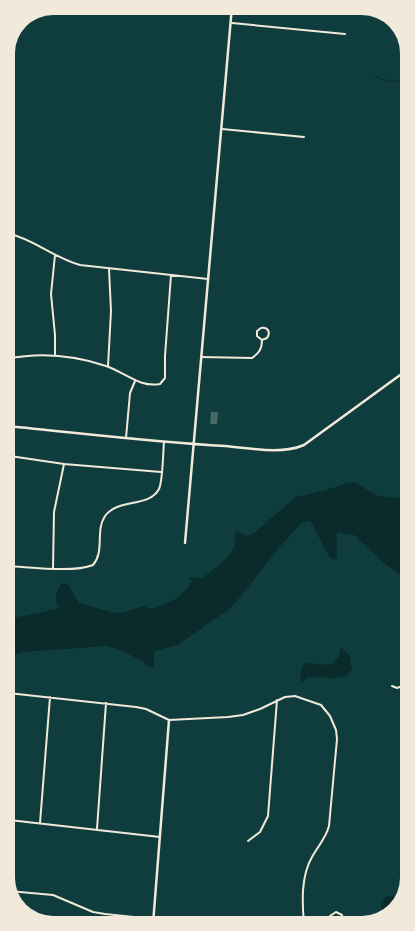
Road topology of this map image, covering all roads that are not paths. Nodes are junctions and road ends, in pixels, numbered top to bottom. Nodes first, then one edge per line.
1 (232, 15) edge
2 (232, 23) junction
3 (345, 34) dead end
4 (221, 129) junction
5 (304, 137) dead end
6 (15, 236) edge
7 (55, 254) junction
8 (109, 269) junction
9 (171, 275) junction
10 (208, 279) junction
11 (262, 340) junction
12 (55, 354) junction
13 (15, 357) edge
14 (202, 358) junction
15 (108, 366) junction
16 (400, 375) edge
17 (135, 380) junction
18 (15, 427) edge
19 (126, 438) junction
20 (164, 442) junction
21 (194, 444) junction
22 (15, 457) edge
23 (64, 464) junction
24 (161, 472) junction
25 (185, 542) dead end
26 (15, 566) edge
27 (53, 568) junction
28 (392, 686) dead end
29 (400, 687) edge
30 (15, 694) edge
31 (50, 697) junction
32 (277, 700) junction
33 (106, 703) junction
34 (170, 720) junction
35 (15, 821) edge
36 (40, 823) junction
37 (97, 829) junction
38 (160, 837) junction
39 (248, 841) dead end
40 (18, 892) edge
41 (124, 916) edge
42 (153, 916) edge
43 (304, 916) edge
44 (331, 916) edge
45 (342, 916) edge

1 - 2 street
2 - 3 street
2 - 4 street
4 - 5 street
4 - 10 street
6 - 7 street
7 - 8 street
7 - 12 street
8 - 9 street
8 - 15 street
9 - 10 street
9 - 17 street
10 - 14 street
11 - 11 street
11 - 14 street
12 - 13 street
12 - 15 street
14 - 21 street
15 - 17 street
16 - 21 street
17 - 19 street
18 - 19 street
19 - 20 street
20 - 21 street
20 - 24 street
21 - 25 street
22 - 23 street
23 - 24 street
23 - 27 street
24 - 27 street
26 - 27 street
28 - 29 street
30 - 31 street
31 - 33 street
31 - 36 street
32 - 34 street
32 - 39 street
32 - 43 street
33 - 34 street
33 - 37 street
34 - 38 street
35 - 36 street
36 - 37 street
37 - 38 street
38 - 42 street
40 - 41 street
44 - 45 street

